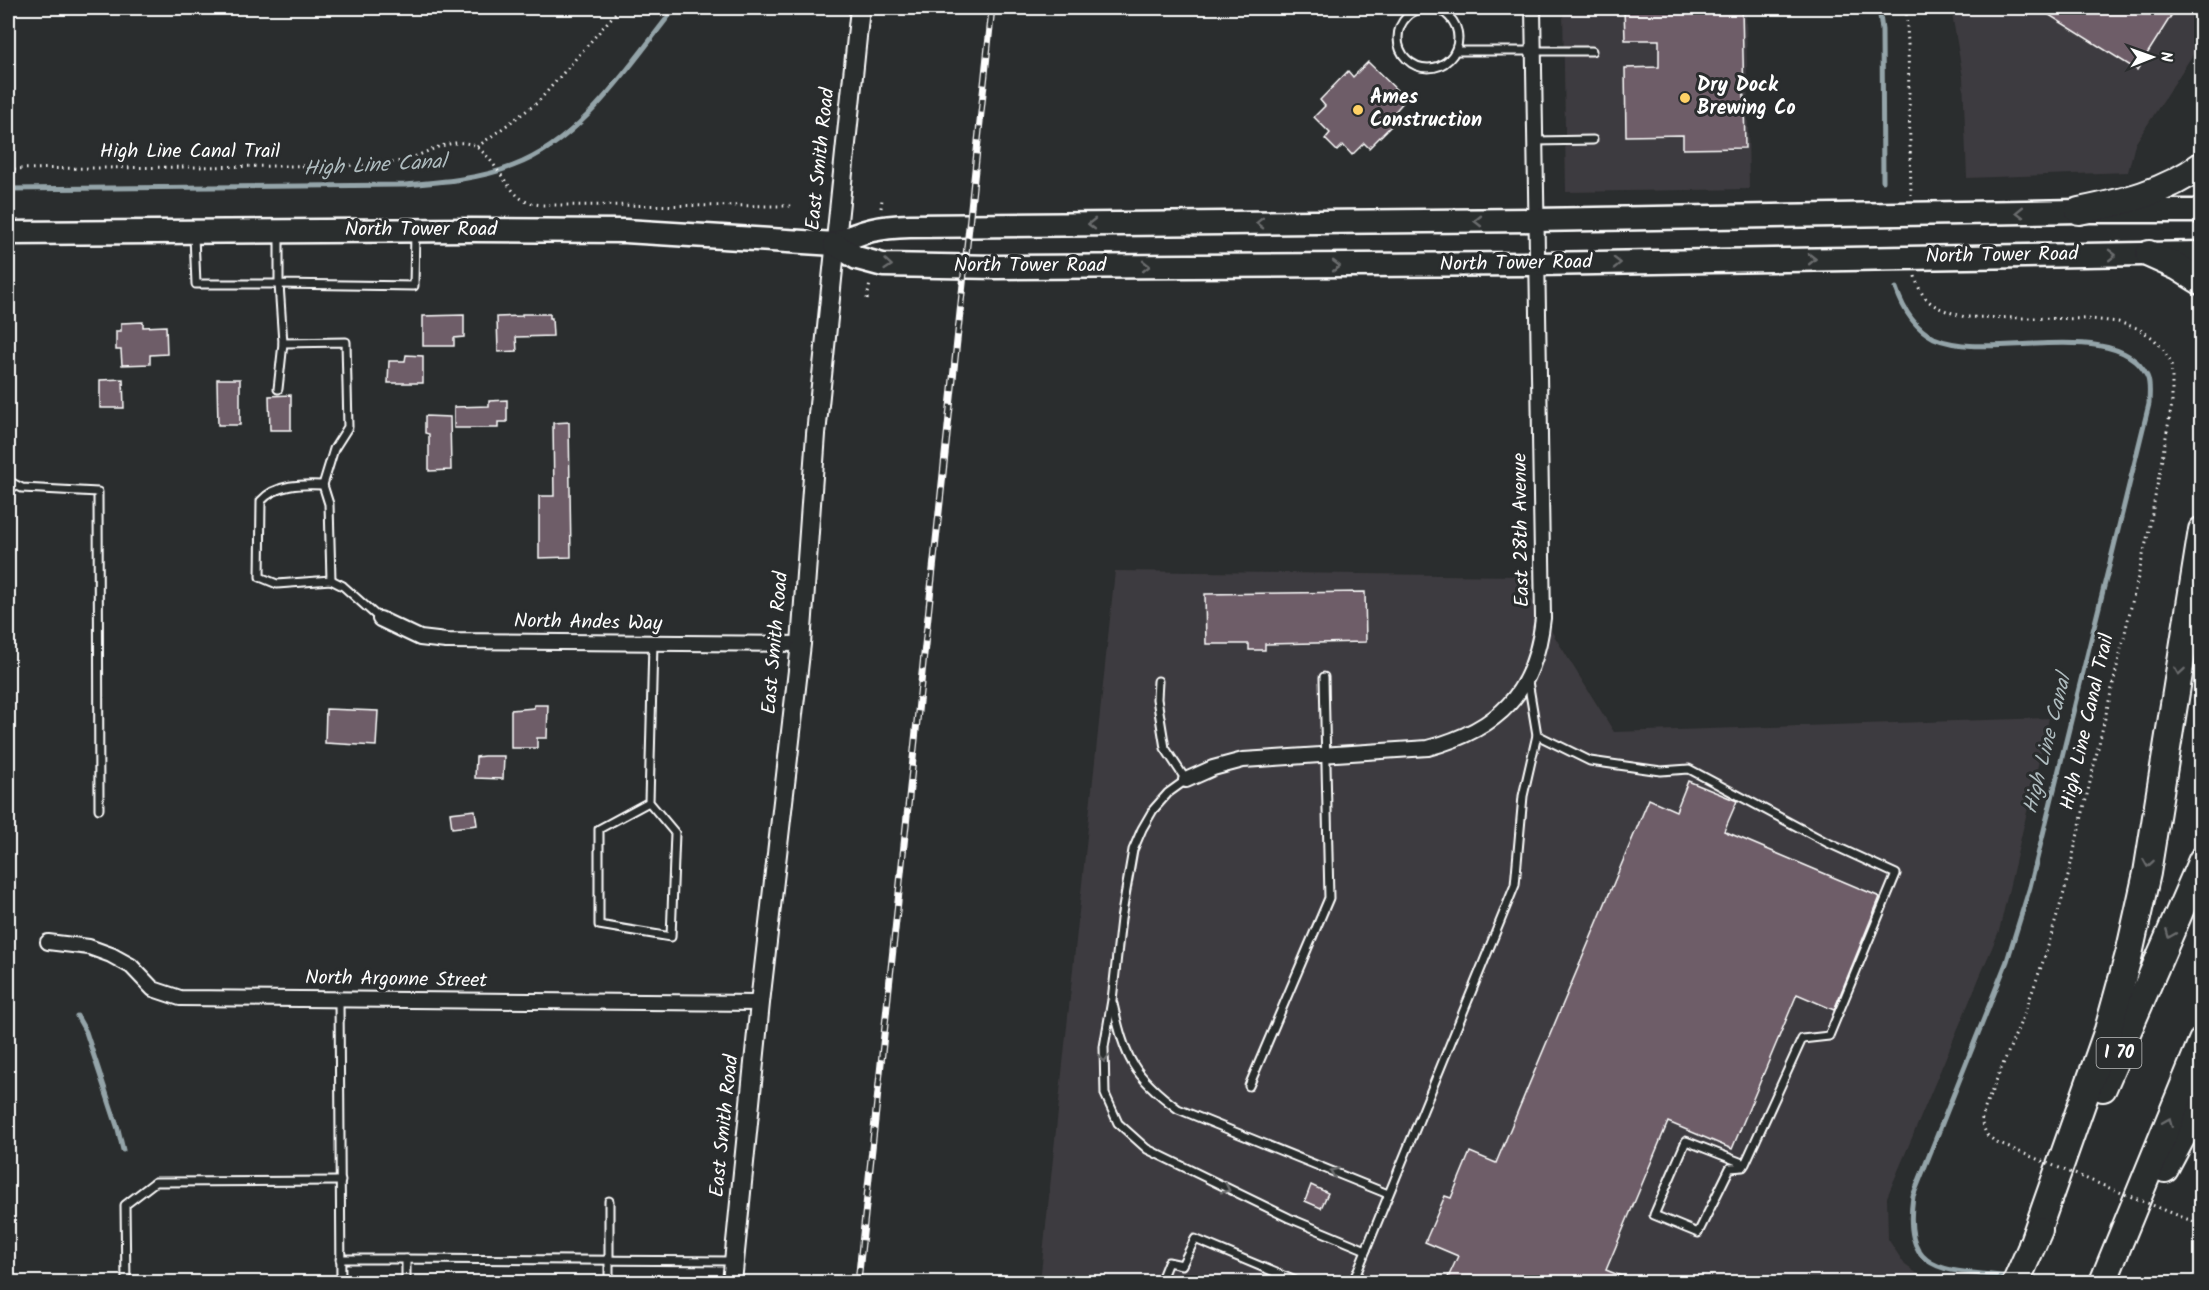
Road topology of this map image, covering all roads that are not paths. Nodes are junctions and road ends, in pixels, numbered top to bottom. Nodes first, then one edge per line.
1 (860, 8) edge
2 (1533, 8) edge
3 (1456, 51) junction
4 (1534, 51) junction
5 (1592, 51) dead end
6 (1593, 140) dead end
7 (1535, 141) junction
8 (2202, 165) edge
9 (2079, 211) junction
10 (2202, 212) edge
11 (1536, 220) junction
12 (278, 230) junction
13 (415, 230) junction
14 (194, 231) junction
15 (8, 233) edge
16 (835, 244) junction
17 (2202, 253) edge
18 (2149, 254) junction
19 (1537, 264) junction
20 (2202, 282) edge
21 (279, 284) junction
22 (283, 343) junction
23 (278, 389) dead end
24 (8, 480) edge
25 (323, 485) junction
26 (2202, 530) edge
27 (331, 580) junction
28 (380, 619) joint
29 (653, 643) junction
30 (801, 644) junction
31 (1324, 677) dead end
32 (1527, 679) junction
33 (1158, 681) dead end
34 (1537, 735) junction
35 (1326, 754) junction
36 (1186, 780) junction
37 (648, 802) junction
38 (99, 809) dead end
39 (2202, 860) edge
40 (48, 942) dead end
41 (339, 999) junction
42 (1112, 1000) junction
43 (760, 1003) junction
44 (2202, 1041) edge
45 (1250, 1086) dead end
46 (2202, 1099) edge
47 (1744, 1164) junction
48 (341, 1181) junction
49 (1388, 1194) junction
50 (609, 1201) dead end
51 (2032, 1245) junction
52 (1366, 1250) junction
53 (2115, 1254) junction
54 (340, 1259) junction
55 (406, 1259) junction
56 (609, 1260) junction
57 (734, 1261) junction
58 (126, 1282) edge
59 (341, 1282) edge
60 (406, 1282) edge
61 (609, 1282) edge
62 (732, 1282) edge
63 (1160, 1282) edge
64 (1298, 1282) edge
65 (1353, 1282) edge
66 (2016, 1282) edge
67 (2103, 1282) edge

1 - 16 street, East Smith Road
2 - 4 street, East 28th Avenue
3 - 3 lane
3 - 4 lane
4 - 5 lane
4 - 7 street, East 28th Avenue
6 - 7 lane
7 - 11 street, East 28th Avenue
8 - 9 highway
9 - 10 main road, North Tower Road
9 -> 11 main road, North Tower Road
11 -> 16 main road, North Tower Road
11 - 19 street, East 28th Avenue
12 - 13 main road, North Tower Road
12 - 14 main road, North Tower Road
12 - 21 lane
13 - 16 main road, North Tower Road
13 - 21 lane
14 - 15 main road, North Tower Road
14 - 21 lane
16 -> 19 main road, North Tower Road
16 - 30 street, East Smith Road
17 - 18 main road, North Tower Road
19 -> 18 main road, North Tower Road
18 - 20 highway
19 - 32 street, East 28th Avenue
21 - 22 lane
22 - 23 lane
22 - 25 lane
24 - 38 lane
25 - 27 lane
25 - 27 lane
26 -> 51 highway
27 - 28 lane
28 - 29 street, North Andes Way
29 - 30 street, North Andes Way
29 - 37 lane
30 - 43 street, East Smith Road
31 - 35 lane
32 - 34 lane
32 - 35 street, East 28th Avenue
33 - 36 lane
34 - 47 lane
34 - 49 lane
35 - 36 street, East 28th Avenue
35 - 45 lane
36 - 42 lane
37 - 37 lane
39 -> 51 highway, I 70
40 - 41 street, North Argonne Street
41 - 43 street, North Argonne Street
41 - 48 lane
49 -> 42 lane
42 -> 52 lane
43 - 57 street, East Smith Road
53 -> 44 highway
46 - 53 highway
47 - 47 lane
48 - 54 lane
48 - 58 lane
49 - 52 lane
50 - 56 lane
51 - 66 highway, I 70
52 - 65 lane
53 - 67 highway
54 - 55 lane
54 - 59 lane
55 - 56 lane
55 - 60 lane
56 - 57 lane
56 - 61 lane
57 - 62 street, East Smith Road
63 - 64 lane

